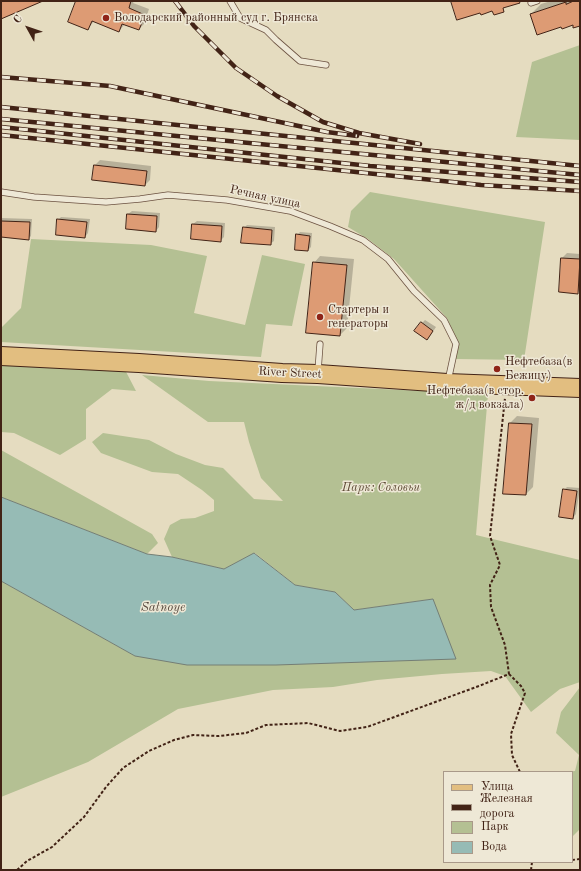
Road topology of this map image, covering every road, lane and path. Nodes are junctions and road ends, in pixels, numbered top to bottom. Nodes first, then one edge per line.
1 (230, 1) edge
2 (537, 1) edge
3 (531, 3) dead end
4 (326, 65) dead end
5 (1, 192) edge
6 (320, 344) dead end
7 (1, 356) edge
8 (318, 374) junction
9 (448, 383) junction
10 (506, 385) junction
11 (580, 388) edge
12 (509, 674) junction
13 (520, 771) edge
14 (17, 870) edge

1 - 4 lane
2 - 3 lane
5 - 9 lane, Речная улица
6 - 8 lane
7 - 8 main road, River Street
8 - 9 main road, River Street
9 - 10 main road, River Street
10 - 11 main road, River Street
10 - 12 path
12 - 13 path
12 - 14 path

